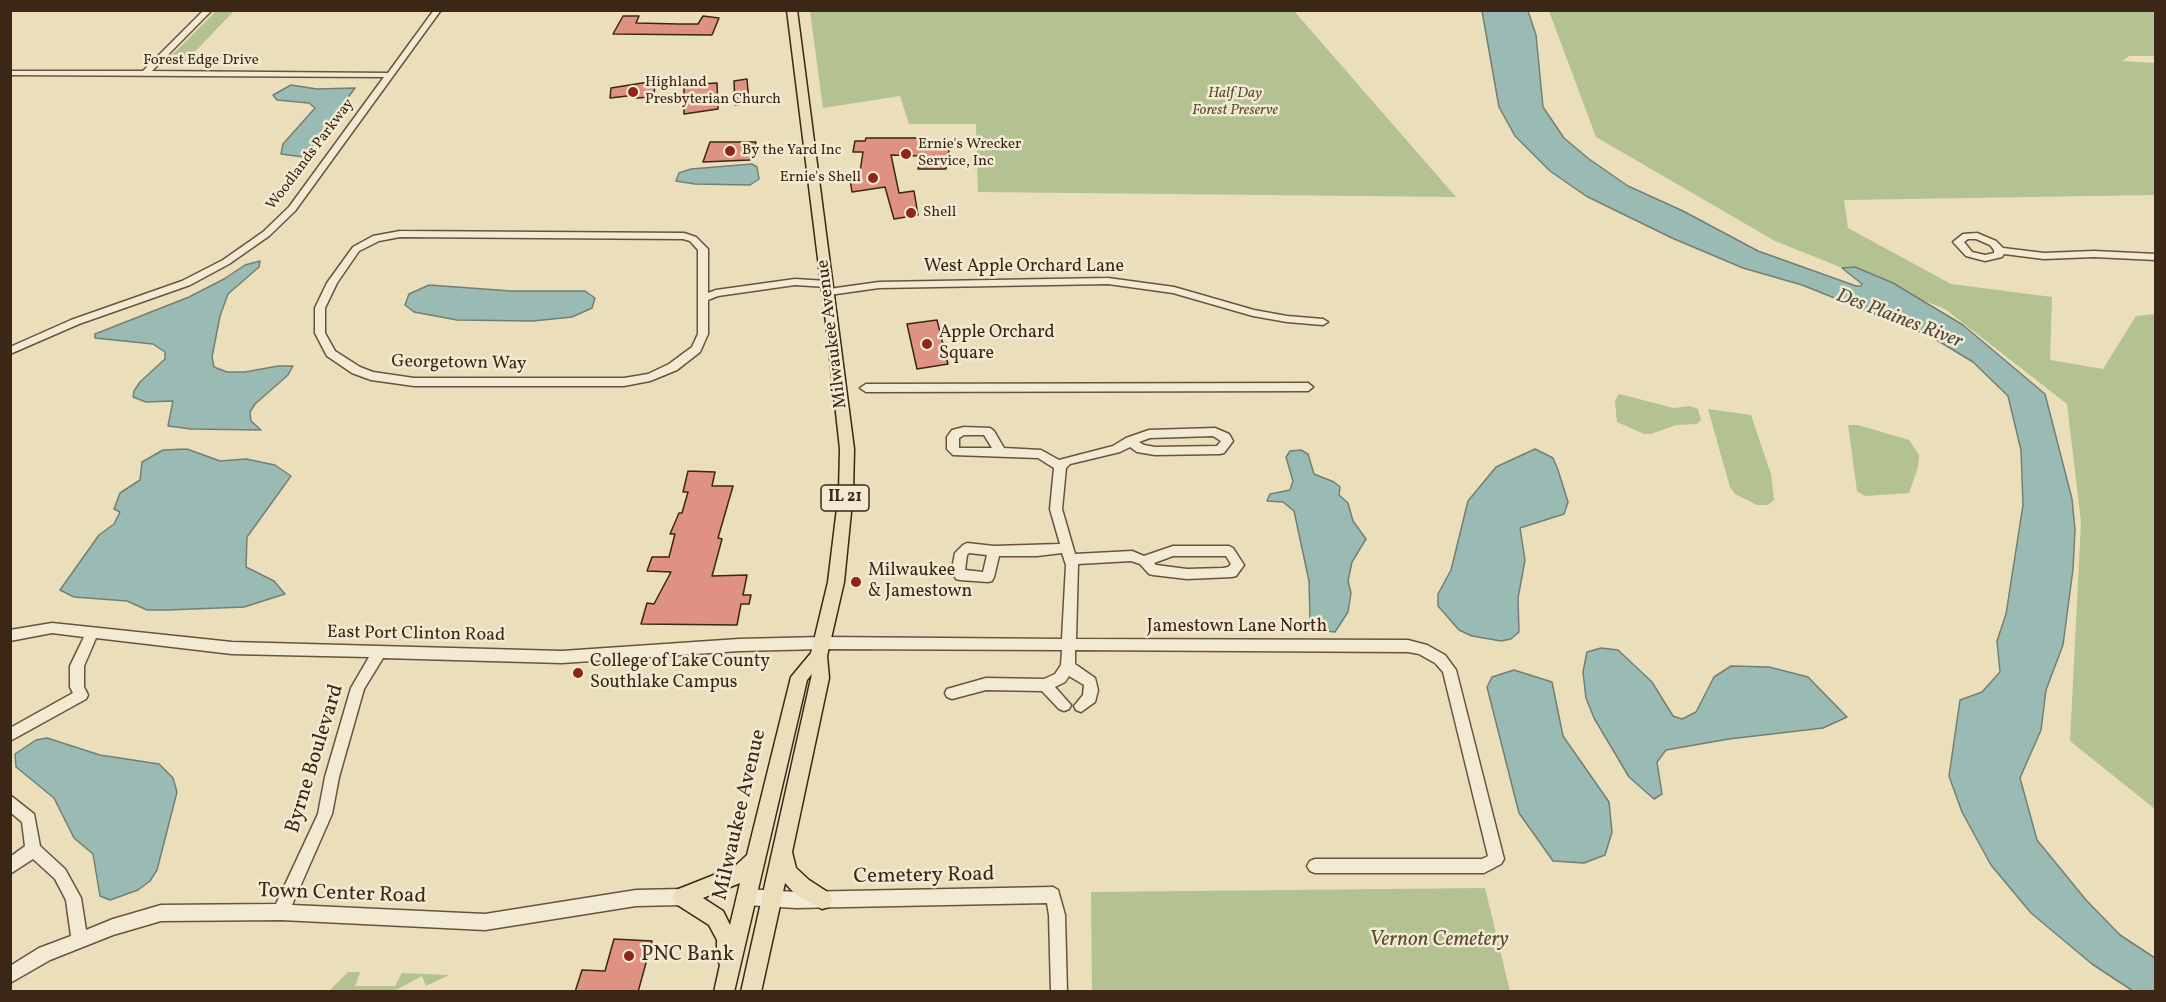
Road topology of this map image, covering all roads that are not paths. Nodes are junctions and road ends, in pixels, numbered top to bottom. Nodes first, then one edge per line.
1 (209, 10) edge
2 (438, 10) edge
3 (792, 10) edge
4 (10, 73) edge
5 (146, 74) junction
6 (390, 75) junction
7 (2000, 251) dead end
8 (2156, 257) edge
9 (828, 288) junction
10 (705, 298) junction
11 (1323, 322) dead end
12 (10, 351) edge
13 (1308, 387) dead end
14 (866, 388) dead end
15 (1130, 441) junction
16 (1000, 452) dead end
17 (1060, 466) junction
18 (994, 551) dead end
19 (1069, 554) junction
20 (1144, 561) junction
21 (92, 633) junction
22 (10, 636) edge
23 (1069, 645) junction
24 (820, 649) junction
25 (379, 652) junction
26 (1068, 666) junction
27 (1045, 685) junction
28 (952, 693) dead end
29 (1064, 705) dead end
30 (1081, 706) dead end
31 (10, 735) edge
32 (10, 802) edge
33 (33, 849) junction
34 (782, 852) junction
35 (755, 860) junction
36 (1315, 866) dead end
37 (10, 867) edge
38 (683, 897) junction
39 (746, 897) junction
40 (772, 898) junction
41 (822, 900) junction
42 (281, 912) junction
43 (80, 940) junction
44 (10, 975) edge
45 (725, 986) edge
46 (751, 992) edge
47 (1059, 992) edge

1 - 5 street
2 - 6 street, Woodlands Parkway
3 - 9 main road, Milwaukee Avenue / IL 21
4 - 5 street, Forest Edge Drive
5 - 6 street, Forest Edge Drive
6 - 12 street, Woodlands Parkway
7 - 8 street
9 - 10 street
9 - 11 street, West Apple Orchard Lane
9 - 24 main road, Milwaukee Avenue / IL 21
10 - 10 street, Georgetown Way
13 - 14 street
15 - 15 street
15 - 17 street
16 - 17 street
17 - 19 street
18 - 19 street
19 - 20 street
19 - 23 street
20 - 20 street
21 - 22 street, East Port Clinton Road
21 - 25 street, East Port Clinton Road
21 - 31 street
23 - 24 street, Jamestown Lane North
23 - 26 street
23 - 36 street, Jamestown Lane North
24 - 25 street, East Port Clinton Road
24 - 34 main road, Milwaukee Avenue / IL 21
24 - 35 main road, Milwaukee Avenue
25 - 42 street, Byrne Boulevard
26 - 27 street
26 - 30 street
27 - 28 street
27 - 29 street
32 - 33 street
33 - 37 street
33 - 43 street
34 - 40 main road, Milwaukee Avenue / IL 21
34 - 41 main road
35 - 38 main road
35 - 39 main road, Milwaukee Avenue
38 - 42 street, Town Center Road
38 - 45 main road
39 - 40 street, Cemetery Road
39 - 45 main road, Milwaukee Avenue
40 - 41 street, Cemetery Road
40 - 46 main road, Milwaukee Avenue / IL 21
41 - 47 street, Cemetery Road
42 - 43 street, Town Center Road
43 - 44 street, Town Center Road

